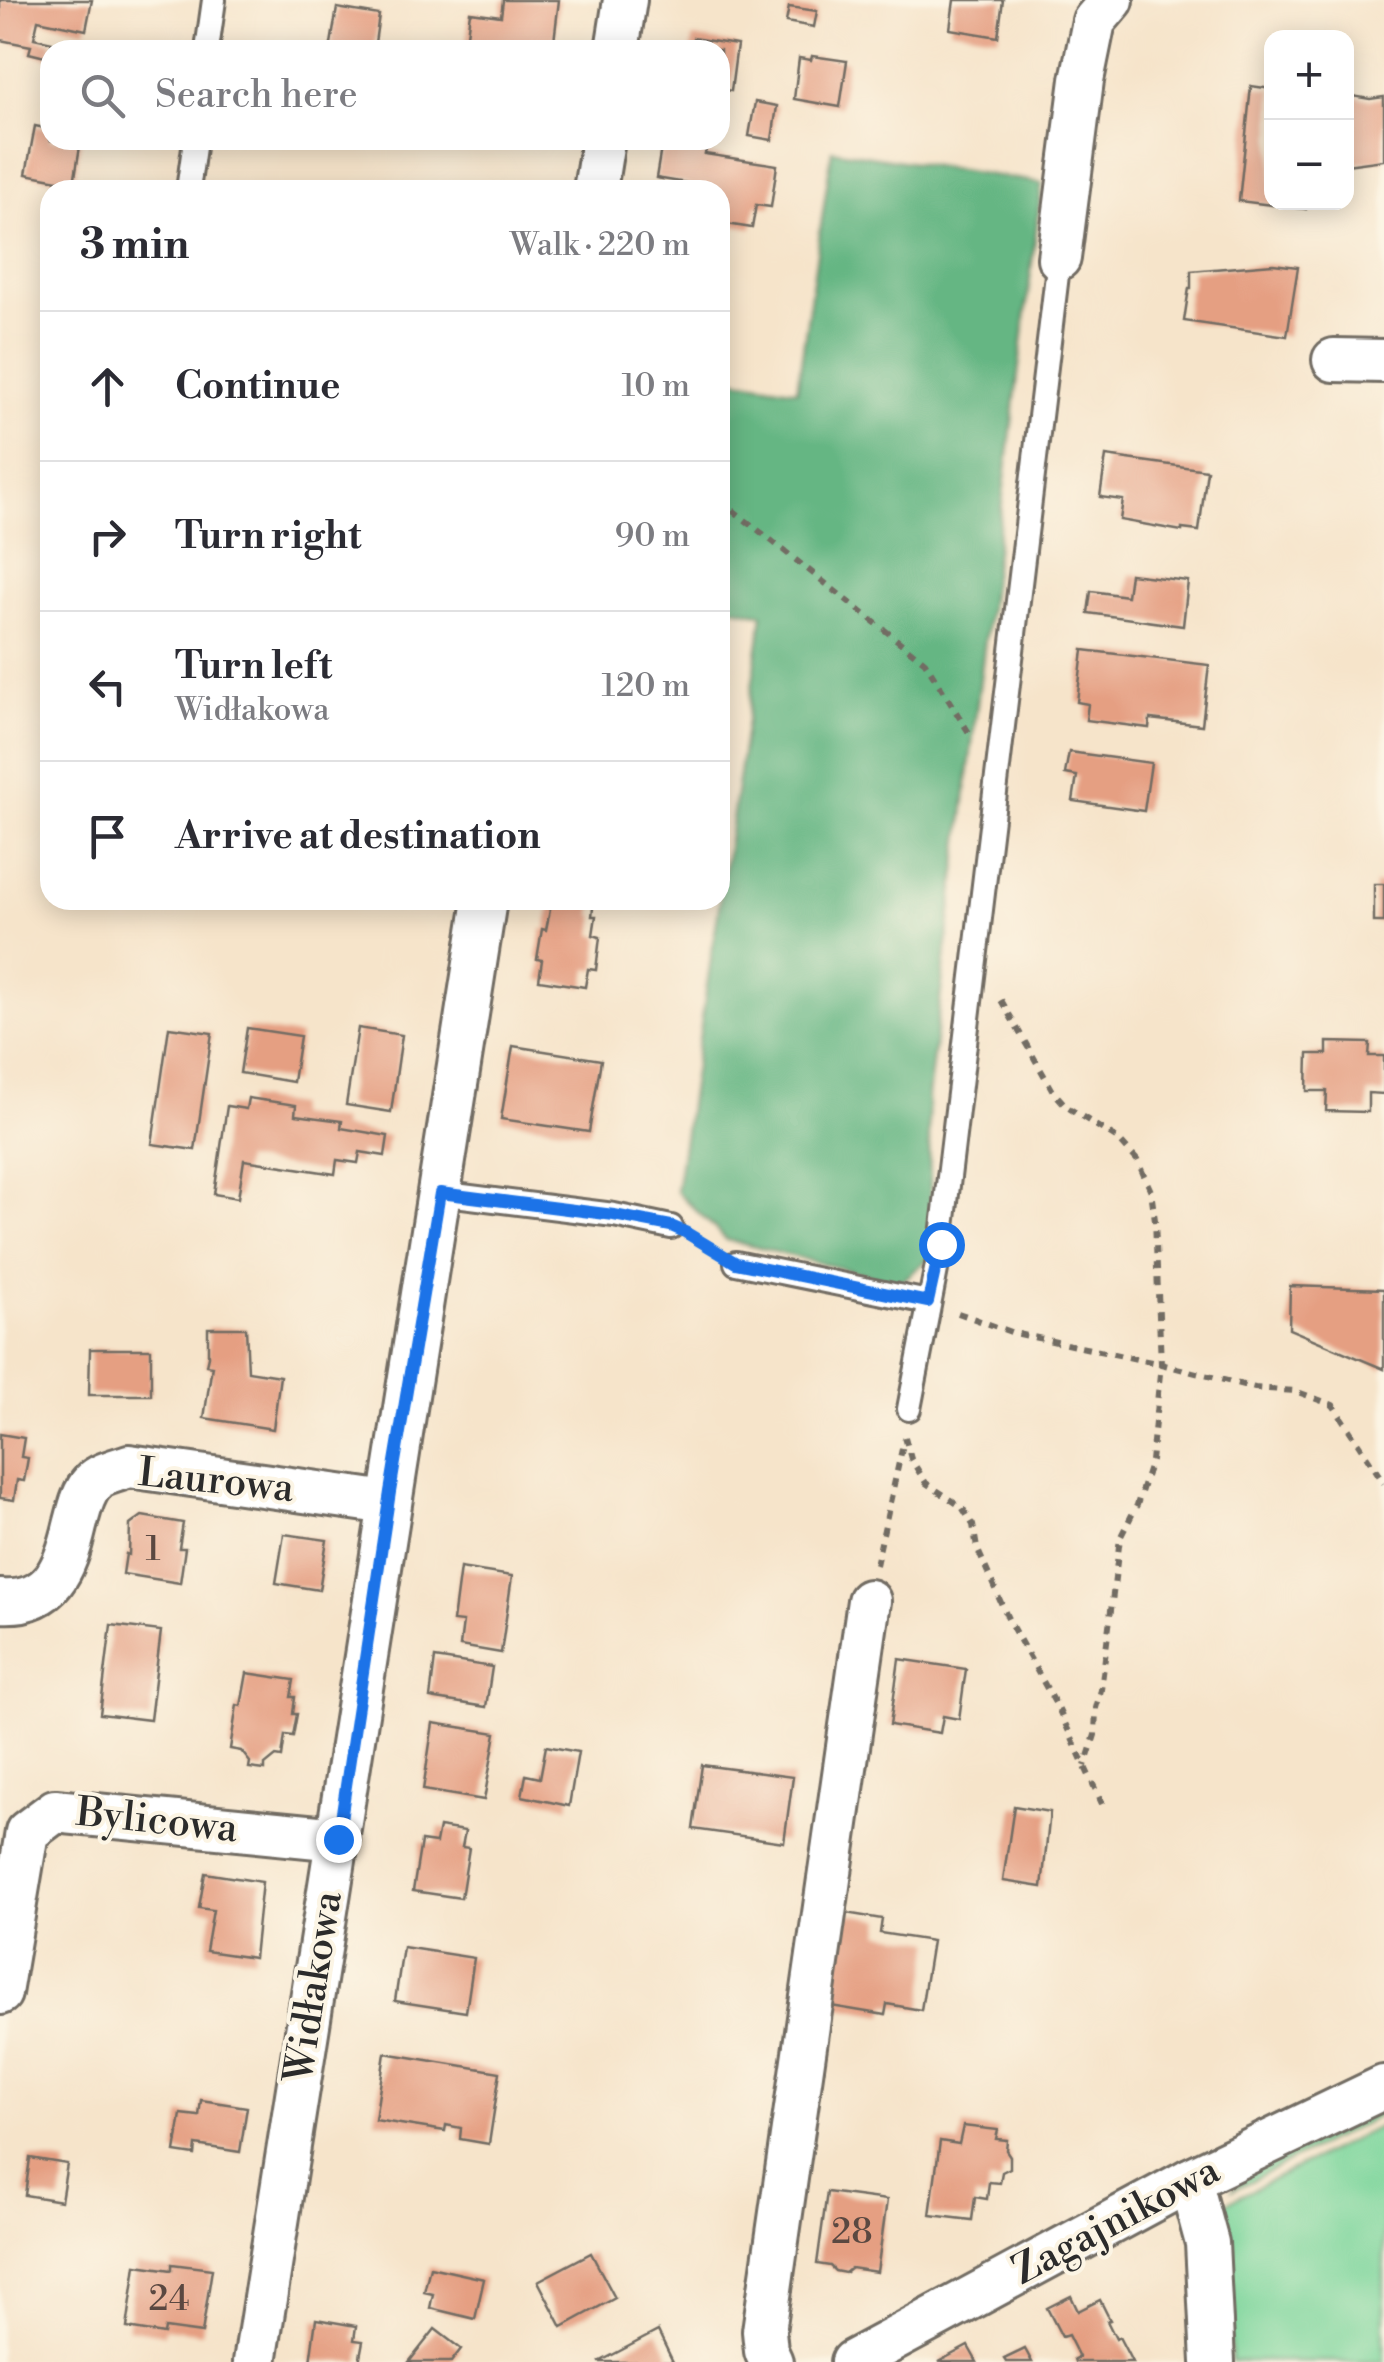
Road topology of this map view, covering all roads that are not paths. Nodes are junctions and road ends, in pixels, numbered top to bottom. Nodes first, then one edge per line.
1 (214, 0) edge
2 (624, 0) edge
3 (1112, 0) edge
4 (208, 40) edge
5 (618, 40) edge
6 (194, 150) edge
7 (601, 150) edge
8 (189, 180) edge
9 (597, 180) edge
10 (1059, 258) joint
11 (1334, 360) dead end
12 (1384, 361) edge
13 (483, 910) edge
14 (440, 1193) junction
15 (671, 1226) dead end
16 (736, 1263) dead end
17 (928, 1302) junction
18 (909, 1409) road end
19 (388, 1503) junction
20 (0, 1601) edge
21 (870, 1601) road end
22 (338, 1839) junction
23 (0, 1993) edge
24 (1384, 2087) edge
25 (1190, 2180) junction
26 (255, 2362) edge
27 (770, 2362) edge
28 (852, 2362) edge
29 (1214, 2362) edge

1 - 4 lane
2 - 5 street
3 - 10 street
6 - 8 lane
7 - 9 street
10 - 17 lane
11 - 12 street
13 - 14 street, Widłakowa
14 - 15 lane
14 - 19 street, Widłakowa
16 - 17 lane
17 - 18 lane
19 - 20 street, Laurowa
19 - 22 street, Widłakowa
21 - 27 street
22 - 23 street, Bylicowa
22 - 26 street, Widłakowa
24 - 25 street, Zagajnikowa
25 - 28 street, Zagajnikowa
25 - 29 street

